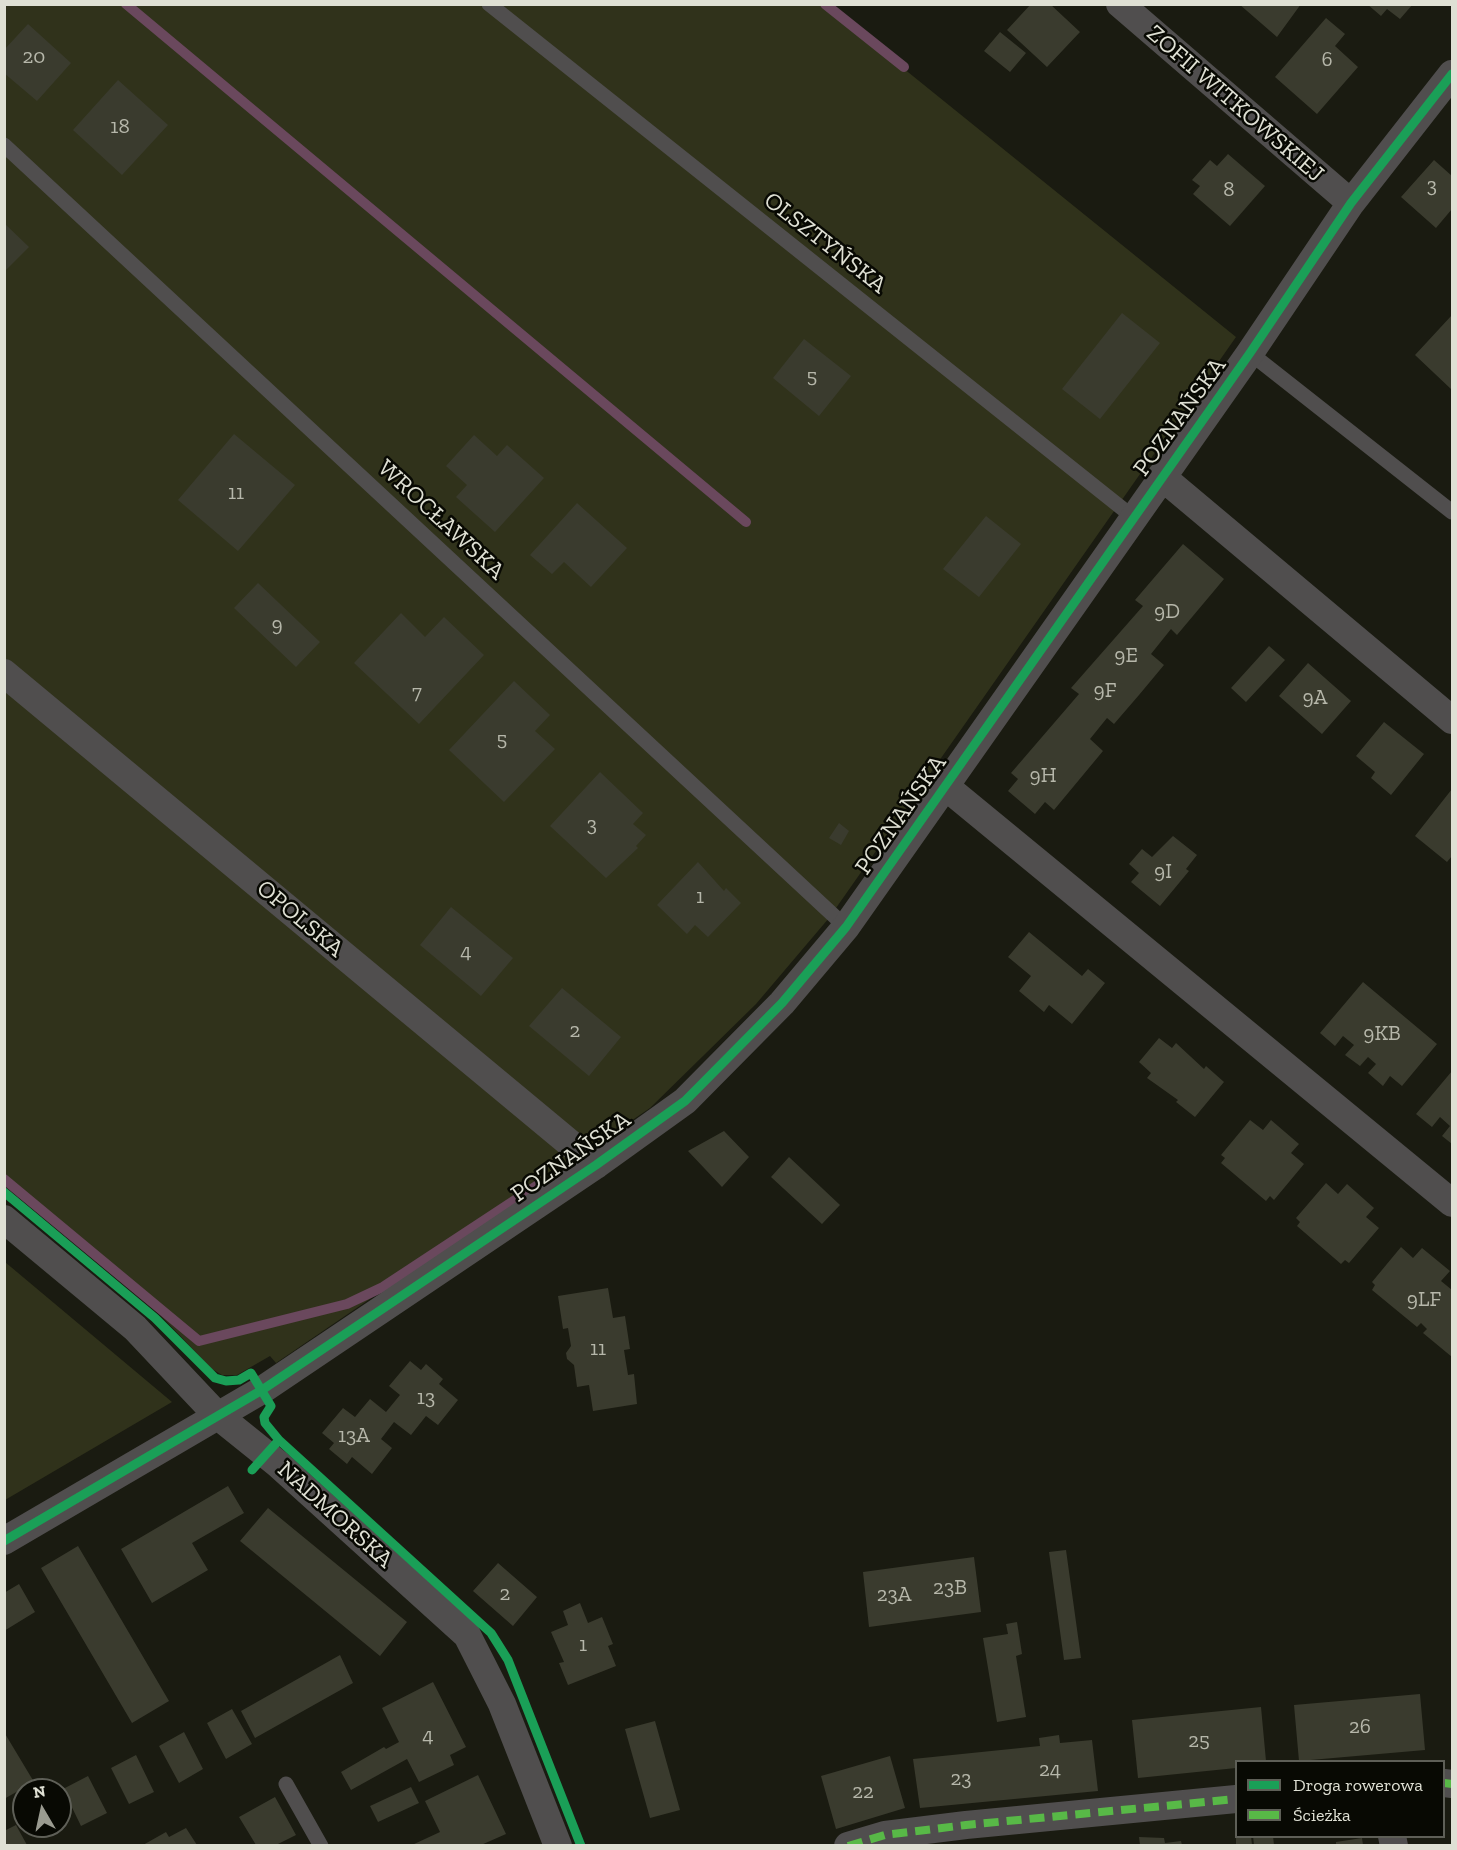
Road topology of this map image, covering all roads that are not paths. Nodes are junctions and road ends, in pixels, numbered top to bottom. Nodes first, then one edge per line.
1 (489, 4) edge
2 (1120, 4) edge
3 (1452, 74) edge
4 (4, 145) edge
5 (1351, 203) junction
6 (1250, 353) junction
7 (1161, 476) junction
8 (1452, 512) edge
9 (1133, 517) junction
10 (4, 673) edge
11 (1452, 720) edge
12 (945, 786) junction
13 (846, 927) junction
14 (596, 1165) junction
15 (1452, 1203) edge
16 (4, 1220) edge
17 (218, 1415) junction
18 (4, 1541) edge
19 (285, 1784) dead end
20 (1235, 1798) edge
21 (321, 1845) edge
22 (558, 1845) edge
23 (848, 1845) edge

1 - 9 lane, OLSZTYŃSKA
2 - 5 street, ZOFII WITKOWSKIEJ
3 - 5 street, POZNAŃSKA
4 - 13 lane, WROCŁAWSKA
5 - 6 street, POZNAŃSKA
6 - 7 street, POZNAŃSKA
6 - 8 lane
7 - 9 street, POZNAŃSKA
7 - 11 street
9 - 12 street, POZNAŃSKA
10 - 14 street, OPOLSKA
12 - 13 street, POZNAŃSKA
12 - 15 street
13 - 14 street, POZNAŃSKA
14 - 17 street, POZNAŃSKA
16 - 17 street, NADMORSKA
17 - 18 street, POZNAŃSKA
17 - 22 street, NADMORSKA
19 - 21 lane
20 - 23 street

